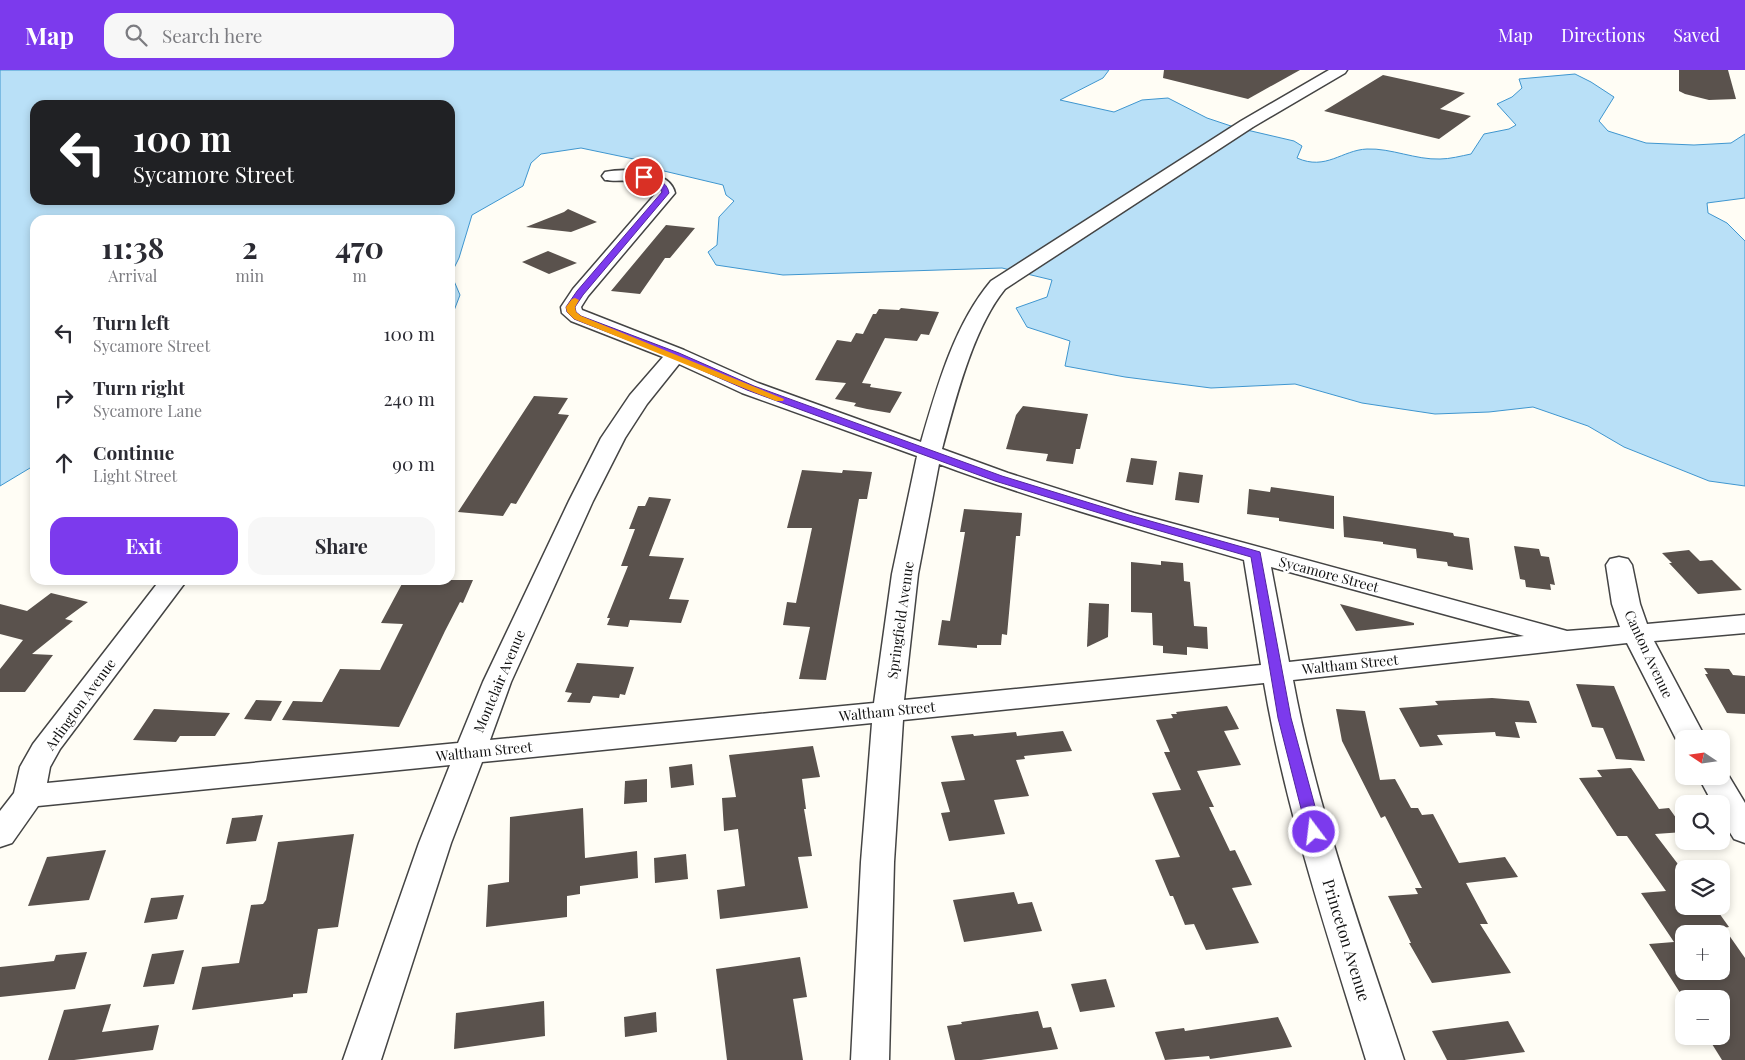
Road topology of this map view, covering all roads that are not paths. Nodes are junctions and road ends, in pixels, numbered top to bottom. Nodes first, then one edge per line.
1 (1340, 70) edge
2 (611, 176) dead end
3 (676, 355) junction
4 (930, 454) junction
5 (1256, 555) junction
6 (1619, 565) dead end
7 (170, 585) edge
8 (1745, 624) edge
9 (1636, 633) junction
10 (1569, 640) junction
11 (1276, 673) junction
12 (888, 711) junction
13 (1686, 730) edge
14 (469, 753) junction
15 (1718, 785) edge
16 (29, 796) junction
17 (1745, 831) edge
18 (0, 835) edge
19 (362, 1060) edge
20 (870, 1060) edge
21 (1385, 1060) edge

1 - 4 street, Springfield Avenue
2 - 3 street, Sycamore Street
3 - 4 street, Sycamore Street
3 - 14 street, Montclair Avenue
4 - 5 street, Sycamore Street
4 - 12 street, Springfield Avenue
5 - 10 street, Sycamore Street
5 - 11 street, Princeton Avenue
6 - 9 street, Canton Avenue
7 - 16 street, Arlington Avenue
8 - 9 street, Waltham Street
9 - 10 street, Waltham Street
9 - 13 street, Canton Avenue
10 - 11 street, Waltham Street
11 - 12 street, Waltham Street
11 - 21 street, Princeton Avenue
12 - 14 street, Waltham Street
12 - 20 street, Springfield Avenue
14 - 16 street, Waltham Street
14 - 19 street, Montclair Avenue
15 - 17 street
16 - 18 street, Arlington Avenue

